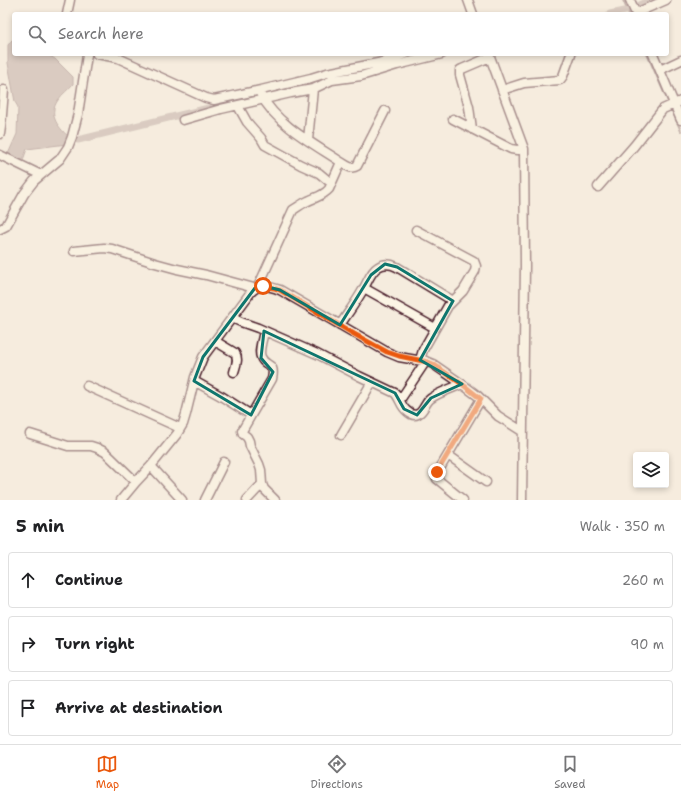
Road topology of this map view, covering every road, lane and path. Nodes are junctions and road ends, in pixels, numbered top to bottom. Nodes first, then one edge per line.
1 (70, 0) edge
2 (468, 0) edge
3 (630, 0) edge
4 (666, 0) edge
5 (67, 12) edge
6 (472, 12) edge
7 (636, 12) edge
8 (638, 12) edge
9 (91, 56) edge
10 (104, 56) edge
11 (400, 56) edge
12 (434, 56) edge
13 (489, 56) edge
14 (571, 56) edge
15 (654, 56) edge
16 (681, 60) edge
17 (660, 70) junction
18 (313, 89) junction
19 (4, 90) dead end
20 (502, 90) junction
21 (261, 95) junction
22 (673, 104) edge
23 (238, 106) junction
24 (385, 112) dead end
25 (453, 119) dead end
26 (183, 120) dead end
27 (681, 120) edge
28 (472, 129) junction
29 (0, 134) edge
30 (308, 140) junction
31 (524, 149) junction
32 (0, 155) edge
33 (341, 162) junction
34 (41, 174) junction
35 (332, 183) junction
36 (598, 187) dead end
37 (0, 229) edge
38 (416, 230) dead end
39 (74, 251) dead end
40 (256, 287) junction
41 (364, 288) junction
42 (452, 301) junction
43 (232, 318) junction
44 (340, 325) junction
45 (435, 328) junction
46 (264, 331) junction
47 (215, 341) junction
48 (423, 360) junction
49 (234, 372) dead end
50 (194, 381) junction
51 (372, 382) junction
52 (462, 384) junction
53 (87, 386) dead end
54 (481, 399) junction
55 (400, 400) junction
56 (251, 415) junction
57 (180, 428) junction
58 (522, 431) junction
59 (30, 434) dead end
60 (341, 435) dead end
61 (448, 454) junction
62 (224, 462) dead end
63 (151, 466) junction
64 (136, 482) junction
65 (486, 482) dead end
66 (262, 484) junction
67 (121, 500) edge
68 (182, 500) edge
69 (205, 500) edge
70 (247, 500) edge
71 (275, 500) edge
72 (463, 500) edge
73 (522, 500) edge

1 - 5 street
2 - 6 street
3 - 7 street
4 - 8 street
9 - 34 street
10 - 21 street
11 - 21 street
12 - 18 street
13 - 20 street
13 - 28 street
14 - 20 street
15 - 17 street
16 - 17 street
17 - 22 street
18 - 21 street
18 - 30 street
19 - 29 street
20 - 31 street
21 - 23 street
21 - 30 street
22 - 27 street
22 - 36 street
23 - 26 street
23 - 35 street
24 - 33 street
25 - 28 street
28 - 31 street
30 - 33 street
31 - 58 street
32 - 34 street
33 - 35 street
34 - 37 street
35 - 40 street
38 - 42 street
39 - 40 street
40 - 43 street
40 - 44 street
41 - 42 street
41 - 44 street
41 - 45 street
42 - 45 street
43 - 46 street
43 - 47 street
44 - 48 street
45 - 48 street
46 - 51 street
46 - 56 street
47 - 49 street
47 - 50 street
48 - 52 street
48 - 55 street
50 - 56 street
50 - 57 street
51 - 55 street
51 - 60 street
52 - 54 street
52 - 55 street
53 - 57 street
54 - 58 street
54 - 61 street
56 - 66 street
57 - 63 street
58 - 73 street
59 - 64 street
61 - 65 street
61 - 72 street
62 - 69 street
63 - 64 street
63 - 68 street
64 - 67 street
66 - 70 street
66 - 71 street

